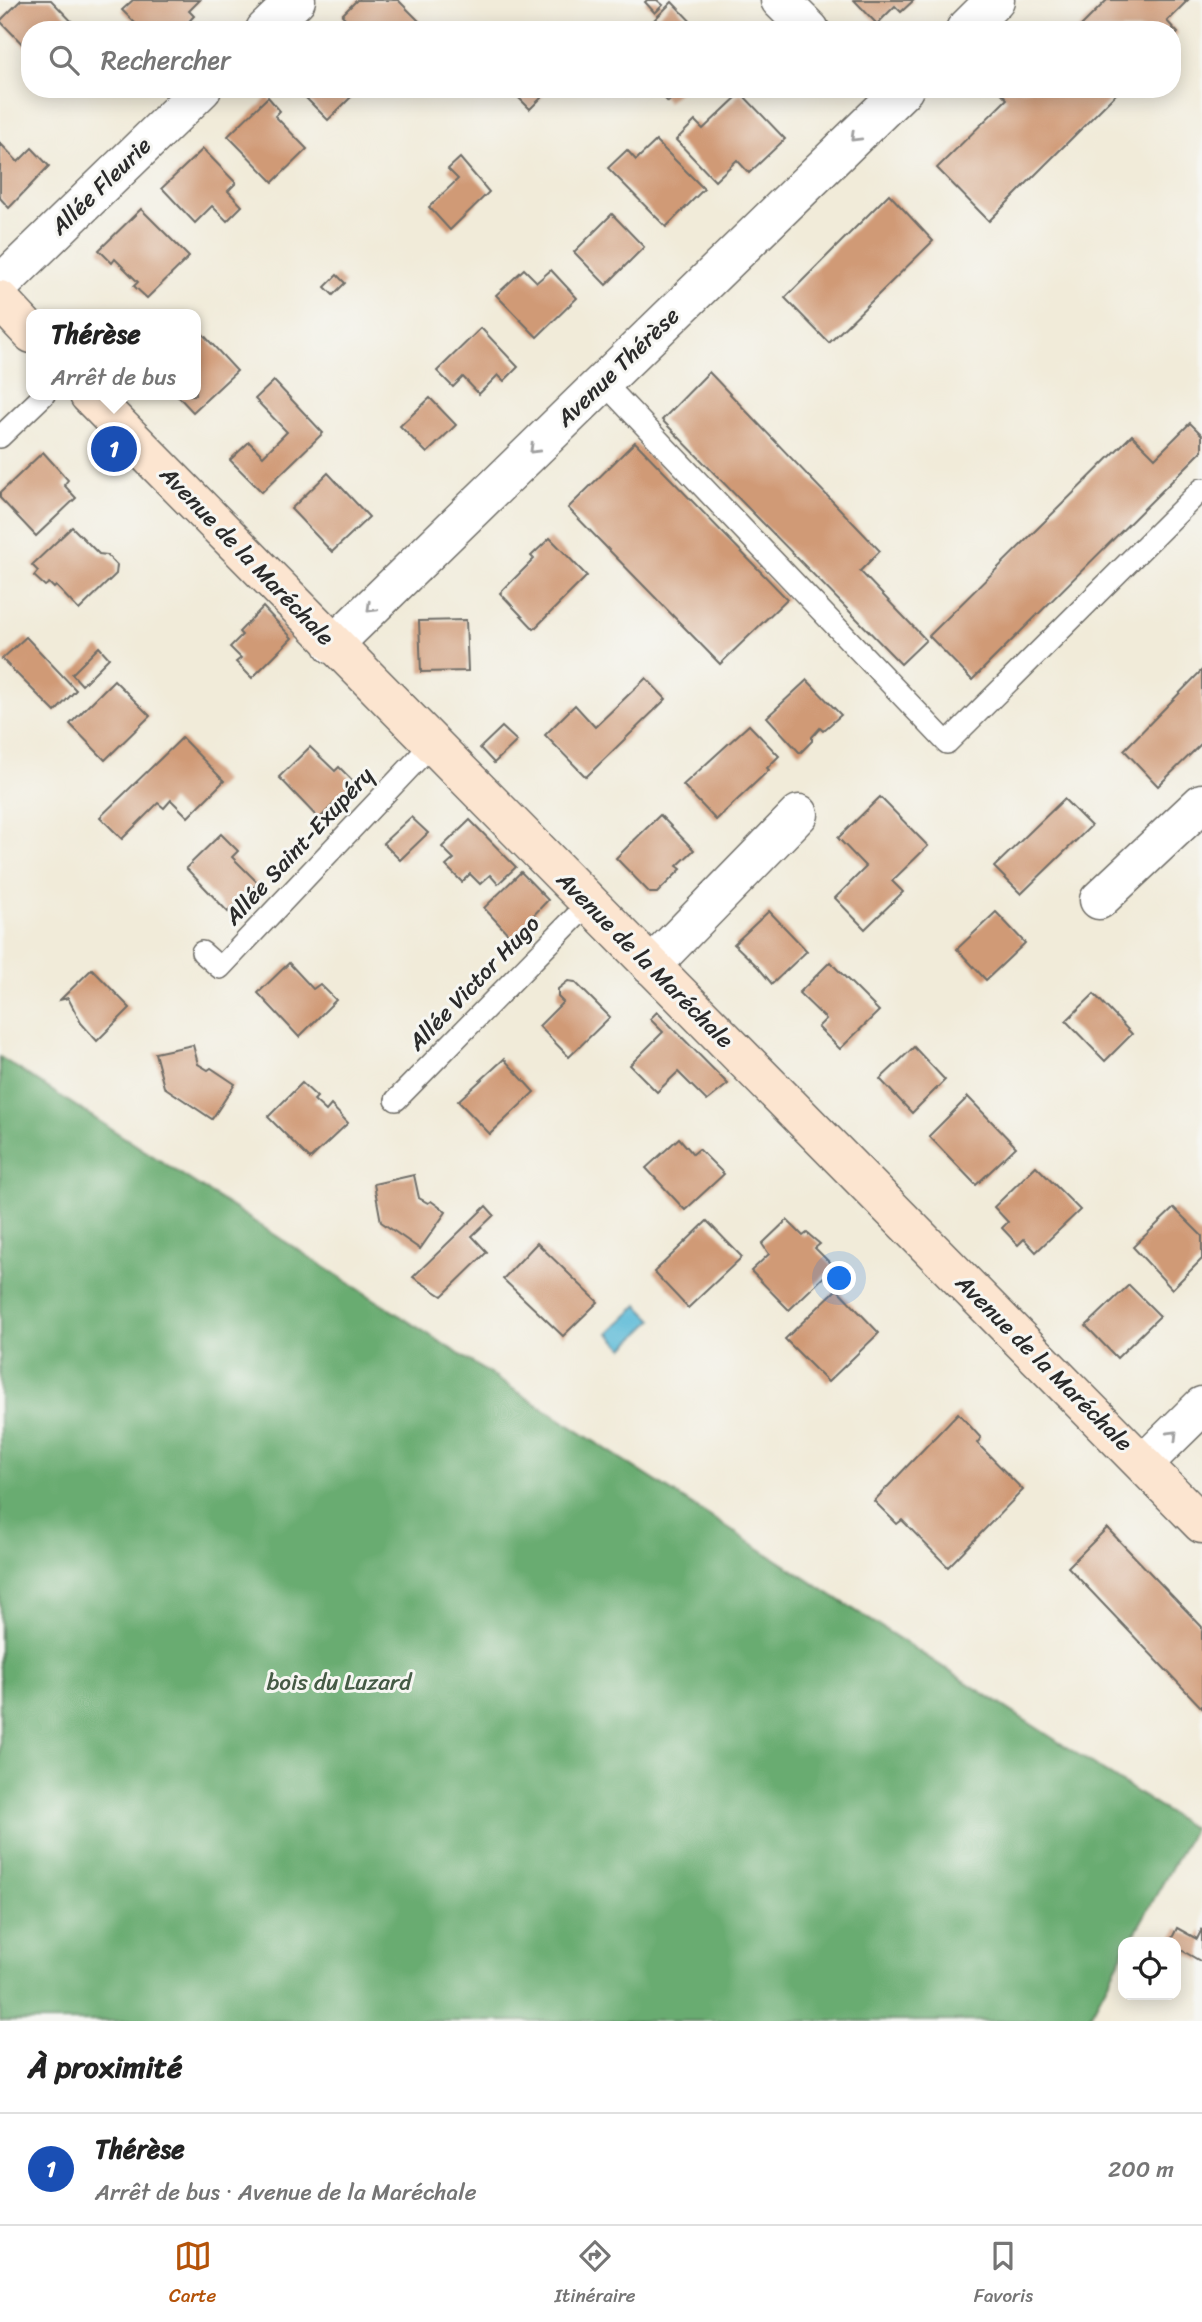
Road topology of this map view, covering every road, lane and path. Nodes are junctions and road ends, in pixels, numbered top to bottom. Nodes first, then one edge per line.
1 (296, 0) edge
2 (780, 0) edge
3 (995, 0) edge
4 (274, 21) edge
5 (801, 21) edge
6 (974, 21) edge
7 (193, 98) edge
8 (883, 98) edge
9 (0, 285) edge
10 (0, 300) edge
11 (26, 328) edge
12 (603, 382) junction
13 (39, 400) edge
14 (94, 400) edge
15 (0, 437) edge
16 (1202, 489) edge
17 (333, 645) junction
18 (432, 744) junction
19 (1202, 803) edge
20 (799, 814) dead end
21 (1099, 900) dead end
22 (589, 903) junction
23 (202, 952) dead end
24 (651, 965) junction
25 (396, 1100) dead end
26 (1202, 1406) edge
27 (1144, 1463) junction
28 (1202, 1524) edge

1 - 4 street
2 - 5 street
3 - 6 street
7 - 9 street, Allée Fleurie
8 -> 12 street, Avenue Thérèse
10 - 11 street
12 - 16 lane
12 -> 17 street, Avenue Thérèse
13 - 15 lane
14 - 17 street, Avenue de la Maréchale
17 - 18 street, Avenue de la Maréchale
18 - 22 street, Avenue de la Maréchale
18 - 23 lane, Allée Saint-Exupéry
19 - 21 street
20 - 24 street
22 - 24 street, Avenue de la Maréchale
22 - 25 lane, Allée Victor Hugo
24 - 27 street, Avenue de la Maréchale
27 -> 26 street
27 - 28 street, Avenue de la Maréchale

